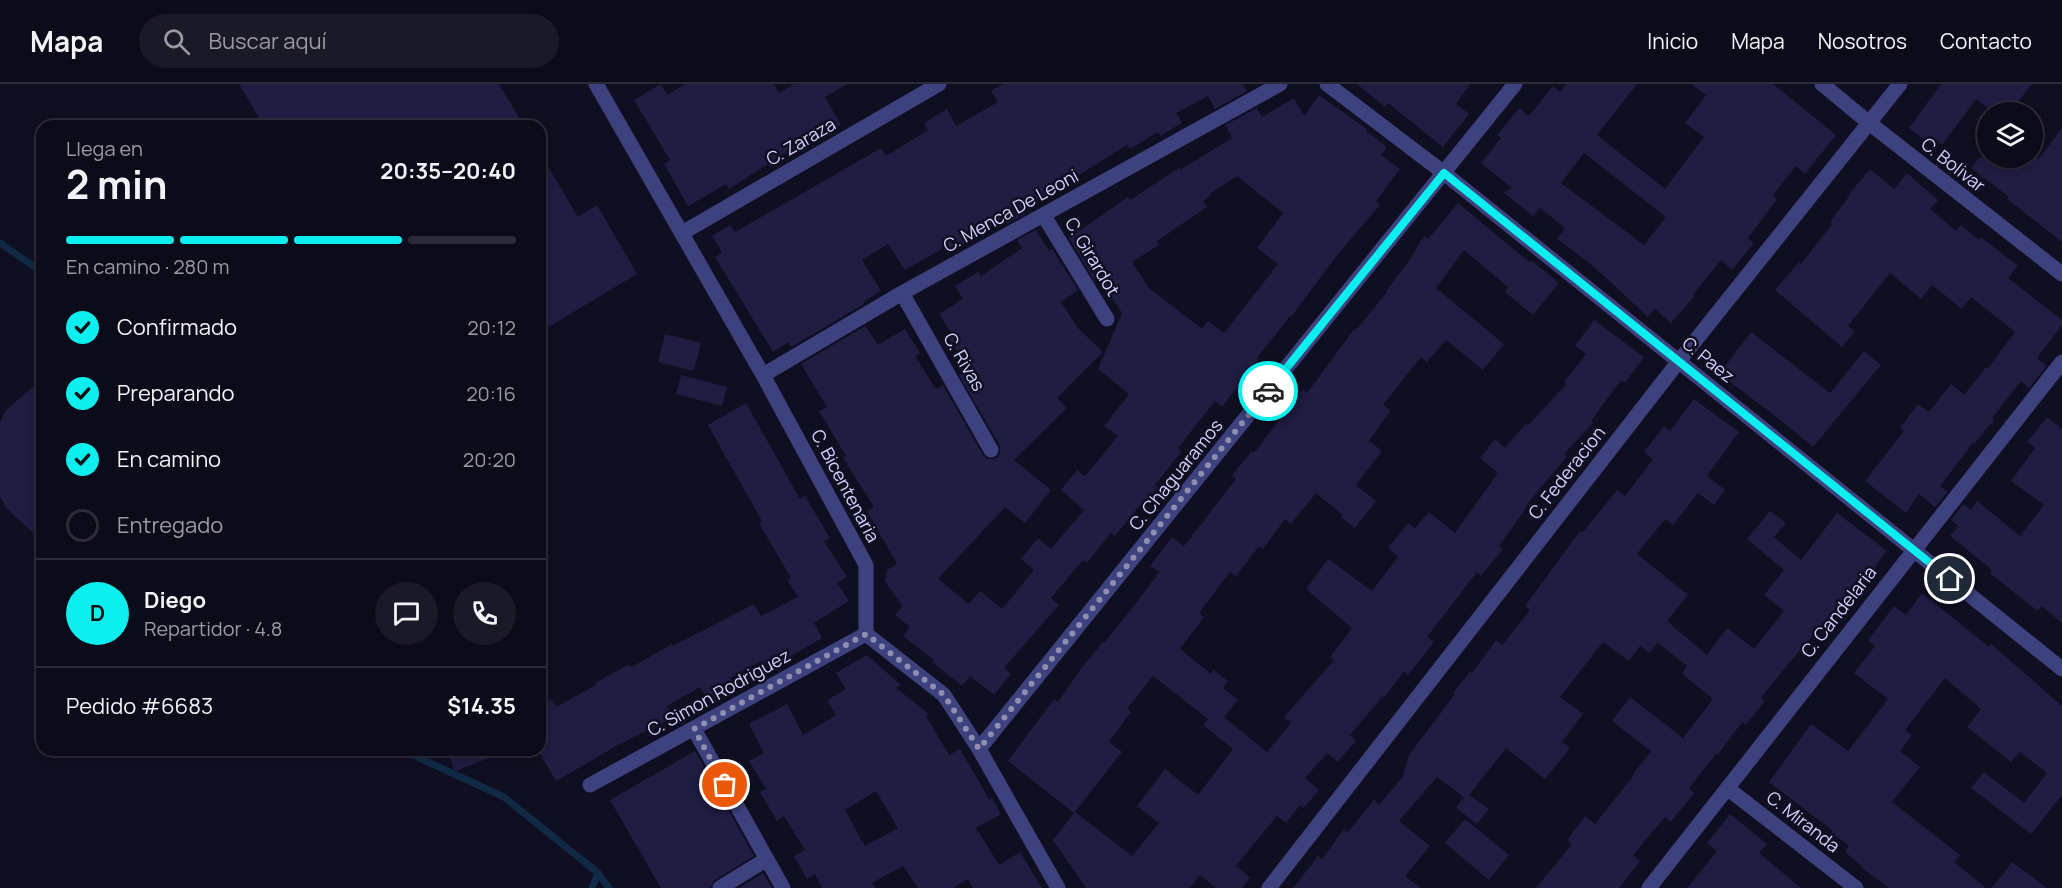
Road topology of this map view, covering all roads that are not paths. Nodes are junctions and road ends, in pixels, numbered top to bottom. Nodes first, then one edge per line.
1 (939, 84) edge
2 (1280, 84) edge
3 (1327, 84) edge
4 (1515, 84) edge
5 (1822, 84) edge
6 (1900, 84) edge
7 (601, 86) edge
8 (1868, 122) junction
9 (1444, 173) junction
10 (1044, 216) junction
11 (682, 233) junction
12 (2062, 274) edge
13 (902, 294) junction
14 (1107, 319) dead end
15 (1679, 362) junction
16 (2062, 362) edge
17 (763, 375) junction
18 (991, 450) dead end
19 (1913, 550) junction
20 (866, 634) junction
21 (2062, 669) edge
22 (694, 729) junction
23 (979, 749) junction
24 (590, 785) dead end
25 (1727, 788) junction
26 (766, 859) junction
27 (720, 888) edge
28 (783, 888) edge
29 (1059, 888) edge
30 (1269, 888) edge
31 (1649, 888) edge
32 (1856, 888) edge

1 - 11 street, C. Zaraza
2 - 10 street, C. Menca De Leoni
3 - 9 street, C. Paez
4 - 9 street, C. Chaguaramos
5 - 8 street, C. Bolivar
6 - 8 street, C. Federacion
7 - 11 street, C. Bicentenaria
8 - 12 street, C. Bolivar
8 - 15 street, C. Federacion
9 - 15 street, C. Paez
9 - 23 street, C. Chaguaramos
10 - 13 street, C. Menca De Leoni
10 - 14 street, C. Girardot
11 - 17 street, C. Bicentenaria
13 - 17 street, C. Menca De Leoni
13 - 18 street, C. Rivas
15 - 19 street, C. Paez
15 - 30 street, C. Federacion
16 - 19 street, C. Candelaria
17 - 20 street, C. Bicentenaria
19 - 21 street, C. Paez
19 - 25 street, C. Candelaria
20 - 22 street, C. Simon Rodriguez
20 - 23 street
22 - 24 street, C. Simon Rodriguez
22 - 26 street
23 - 29 street
25 - 31 street, C. Candelaria
25 - 32 street, C. Miranda
26 - 27 street
26 - 28 street

